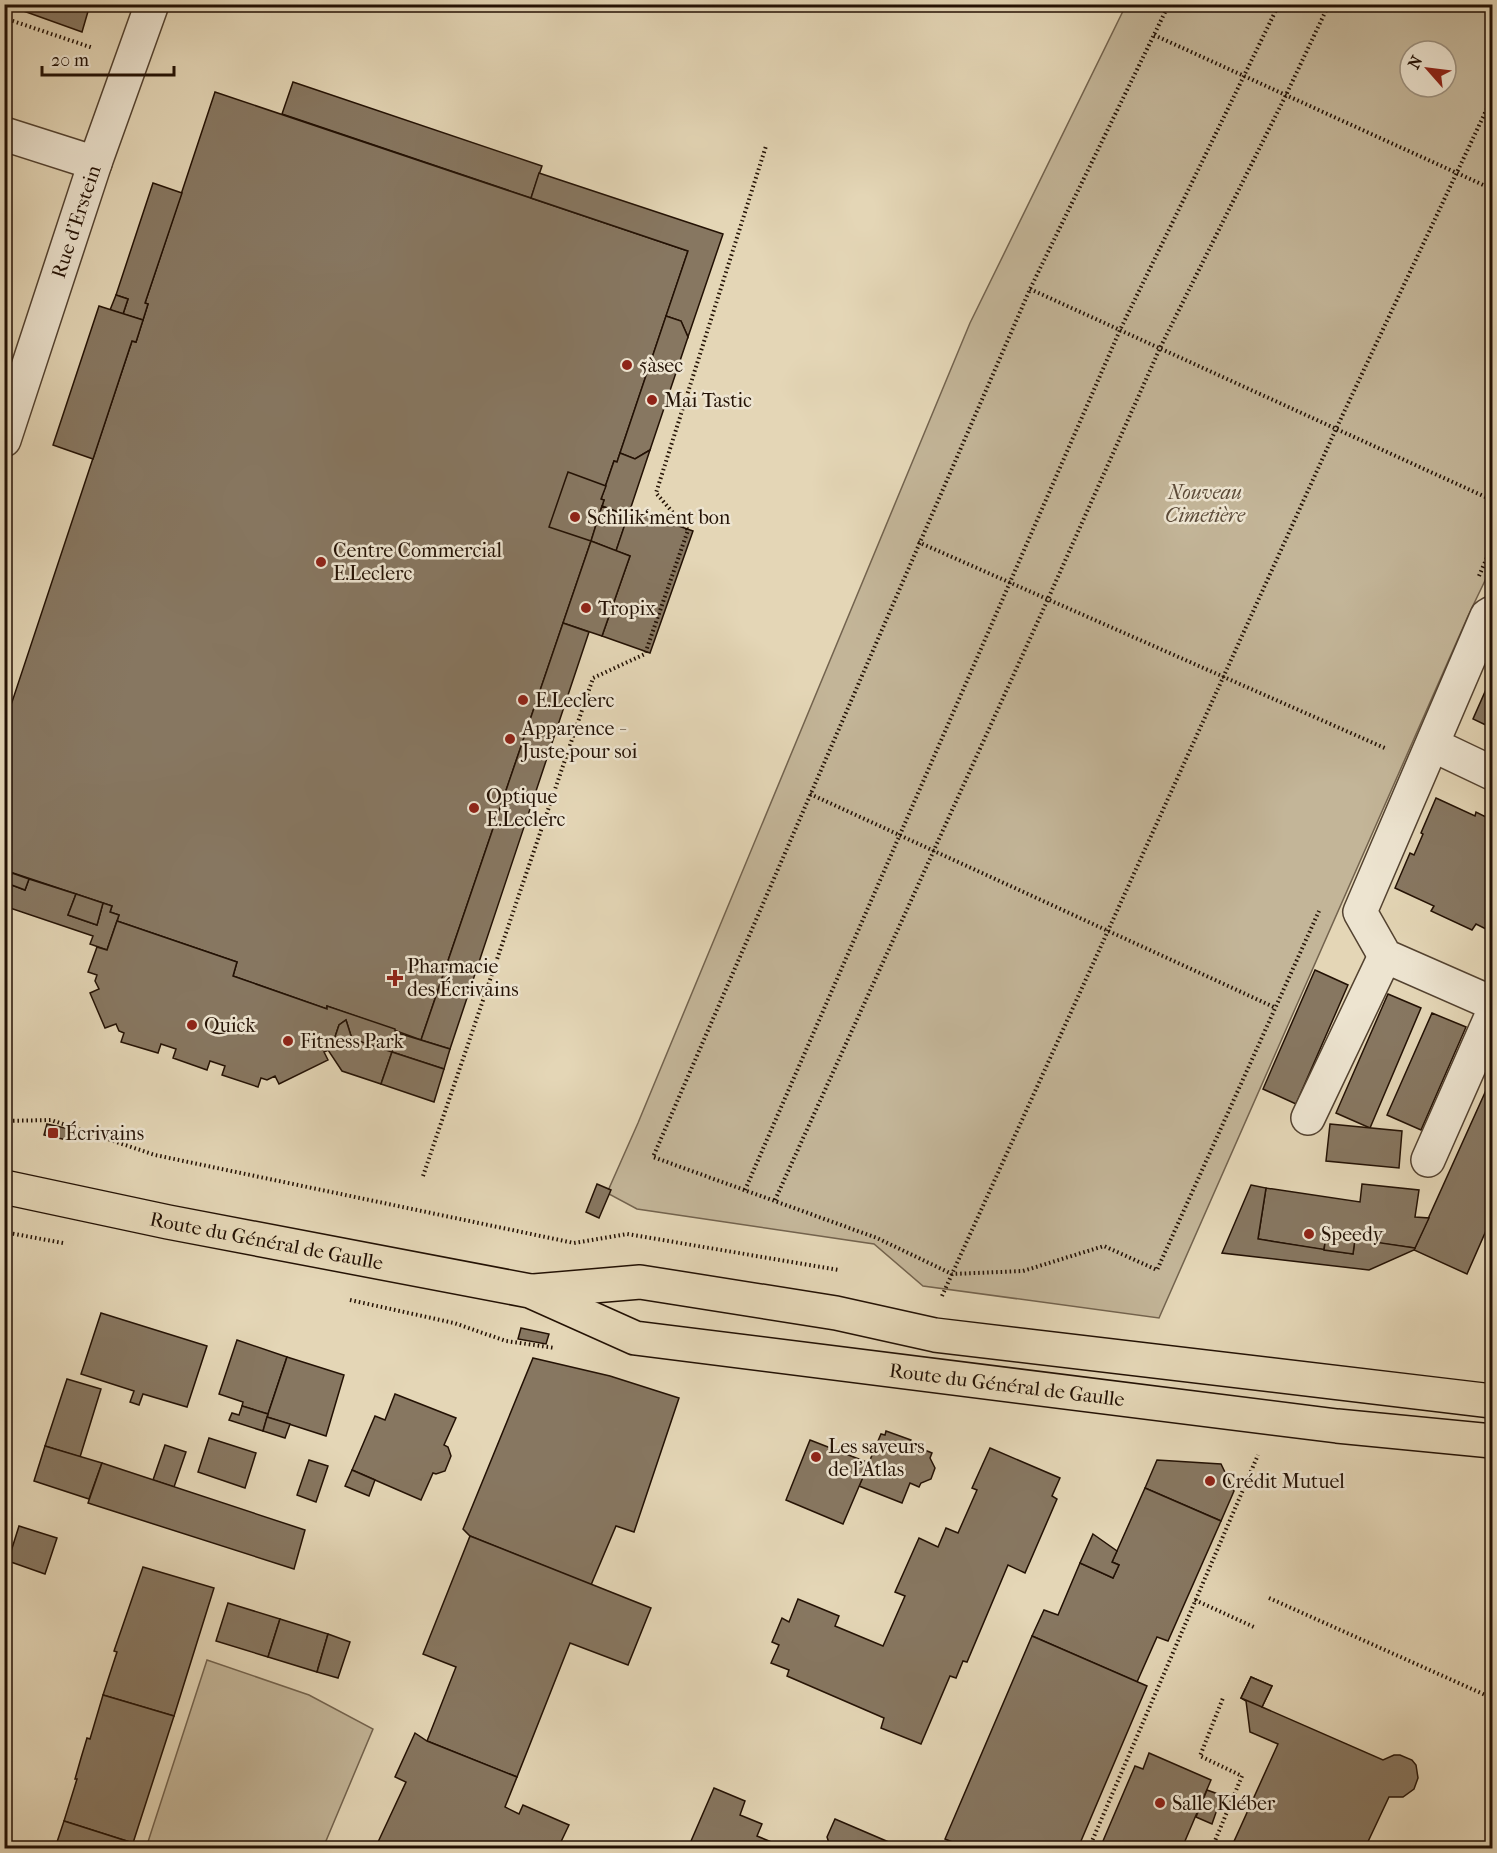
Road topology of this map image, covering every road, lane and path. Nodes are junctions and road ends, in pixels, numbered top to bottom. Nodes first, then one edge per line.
1 (152, 4) edge
2 (1169, 4) edge
3 (1279, 4) edge
4 (1329, 4) edge
5 (4, 18) edge
6 (1154, 35) junction
7 (93, 48) dead end
8 (1243, 76) junction
9 (1286, 95) junction
10 (1492, 98) edge
11 (4, 134) edge
12 (766, 146) dead end
13 (95, 163) junction
14 (1457, 173) junction
15 (1492, 189) edge
16 (1030, 289) junction
17 (1120, 330) junction
18 (1160, 348) junction
19 (1336, 429) junction
20 (4, 441) edge
21 (1492, 500) edge
22 (918, 542) junction
23 (1010, 582) junction
24 (1048, 599) junction
25 (1492, 613) edge
26 (1223, 677) junction
27 (1433, 745) junction
28 (1390, 750) dead end
29 (1492, 773) edge
30 (810, 794) junction
31 (899, 835) junction
32 (933, 850) junction
33 (1107, 930) junction
34 (1385, 956) junction
35 (1492, 1003) edge
36 (1276, 1008) dead end
37 (1492, 1015) edge
38 (1308, 1118) dead end
39 (1428, 1160) dead end
40 (423, 1176) dead end
41 (4, 1187) edge
42 (745, 1190) junction
43 (775, 1200) junction
44 (1157, 1269) dead end
45 (952, 1274) junction
46 (530, 1291) junction
47 (941, 1298) dead end
48 (1492, 1401) edge
49 (1492, 1441) edge
50 (1261, 1449) dead end
51 (1269, 1598) dead end
52 (1195, 1600) junction
53 (1256, 1628) dead end
54 (1223, 1698) dead end
55 (1492, 1698) edge
56 (1089, 1848) edge
57 (1212, 1848) edge

1 - 13 street, Rue d'Erstein
2 - 6 path
3 - 8 path
4 - 9 path
5 - 7 path
6 - 8 path
6 - 16 path
8 - 9 path
8 - 17 path
9 - 14 path
9 - 18 path
10 - 14 path
11 - 13 street
12 - 40 path
13 - 20 street, Rue d'Erstein
14 - 15 path
14 - 19 path
16 - 17 path
16 - 22 path
17 - 18 path
17 - 23 path
18 - 19 path
18 - 24 path
19 - 21 path
19 - 26 path
22 - 23 path
22 - 30 path
23 - 24 path
23 - 31 path
24 - 26 path
24 - 32 path
25 - 27 street
26 - 28 path
26 - 33 path
27 - 29 street
27 - 34 street
30 - 31 path
30 - 42 path
31 - 32 path
31 - 42 path
32 - 33 path
32 - 43 path
33 - 36 path
33 - 45 path
34 - 35 street
34 - 38 street
37 - 39 street
41 - 46 main road, Route du Général de Gaulle
42 - 43 path
43 - 45 path
44 - 45 path
45 - 47 path
46 - 48 main road, Route du Général de Gaulle
46 - 49 main road, Route du Général de Gaulle
50 - 52 path
51 - 55 path
52 - 53 path
52 - 56 path
54 - 57 path

